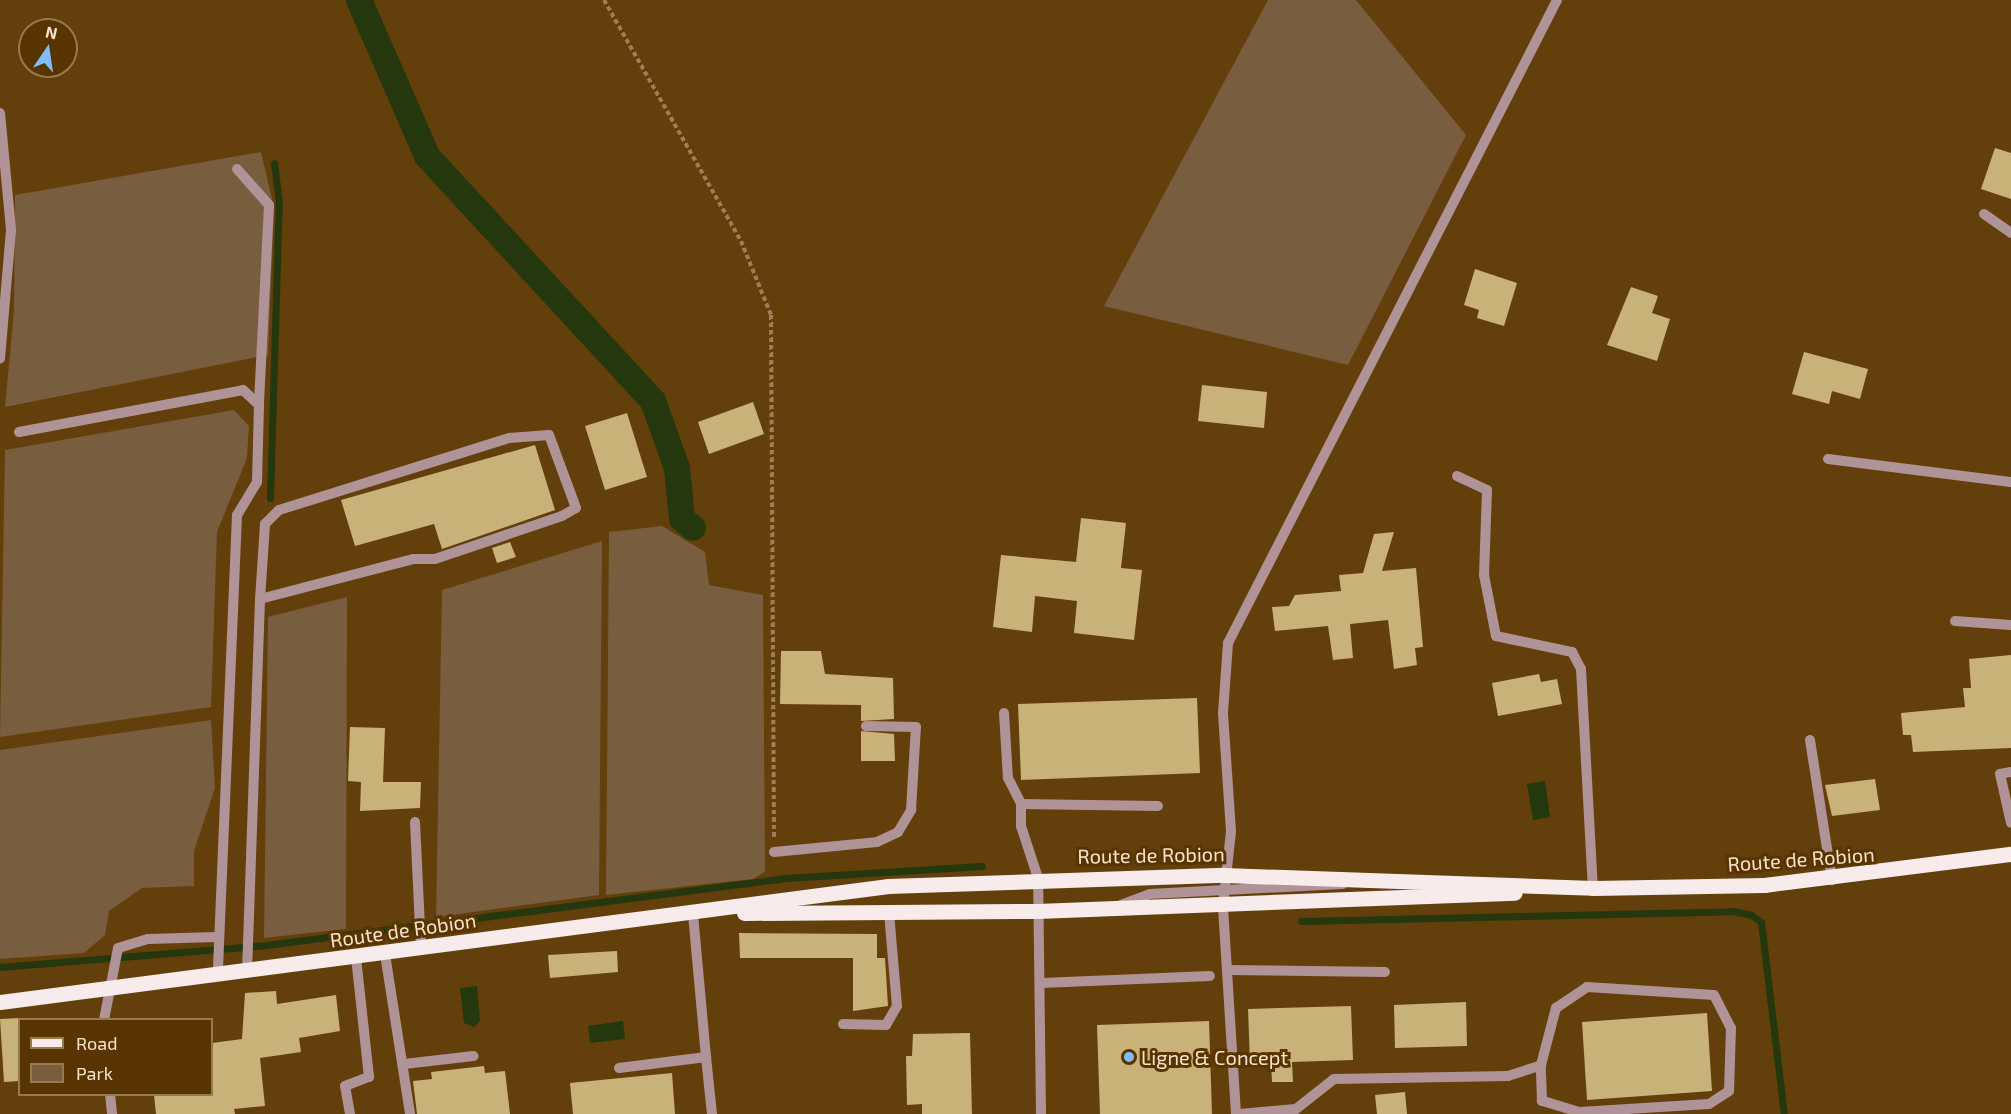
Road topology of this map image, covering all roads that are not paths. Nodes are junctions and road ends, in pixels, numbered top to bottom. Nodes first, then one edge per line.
1 (1557, 0) edge
2 (0, 113) edge
3 (237, 169) dead end
4 (1984, 214) dead end
5 (2011, 233) edge
6 (1, 336) edge
7 (0, 359) edge
8 (259, 405) junction
9 (19, 432) dead end
10 (1828, 459) dead end
11 (1457, 476) dead end
12 (2011, 482) edge
13 (260, 599) junction
14 (1955, 621) dead end
15 (2011, 625) edge
16 (1004, 713) dead end
17 (866, 726) dead end
18 (1810, 740) dead end
19 (2011, 772) edge
20 (1021, 804) junction
21 (1158, 806) dead end
22 (415, 822) dead end
23 (2011, 823) edge
24 (774, 852) road end
25 (2011, 854) edge
26 (1224, 875) junction
27 (1038, 878) junction
28 (1366, 879) junction
29 (1832, 880) junction
30 (1593, 888) junction
31 (1223, 898) junction
32 (1037, 911) junction
33 (711, 912) junction
34 (889, 912) junction
35 (693, 915) junction
36 (217, 937) junction
37 (421, 948) junction
38 (386, 954) junction
39 (356, 958) junction
40 (1227, 970) junction
41 (247, 972) junction
42 (1385, 972) dead end
43 (218, 975) junction
44 (1210, 976) dead end
45 (1042, 983) junction
46 (104, 987) junction
47 (0, 991) edge
48 (0, 1002) edge
49 (104, 1018) edge
50 (843, 1024) dead end
51 (474, 1056) dead end
52 (706, 1058) junction
53 (404, 1064) junction
54 (1541, 1065) junction
55 (619, 1068) dead end
56 (110, 1096) edge
57 (112, 1114) edge
58 (350, 1114) edge
59 (410, 1114) edge
60 (712, 1114) edge
61 (1041, 1114) edge
62 (1238, 1114) edge

1 - 26 street
2 - 6 street
3 - 8 street
4 - 5 street
6 - 7 street
8 - 9 street
8 - 36 street
10 - 12 street
11 - 30 street
13 - 13 street
13 - 41 street
14 - 15 street
16 - 20 street
17 - 24 street
18 - 29 street
19 - 23 street
20 - 21 street
20 - 27 street
22 - 37 street
25 - 29 main road, Route de Robion
26 - 27 main road, Route de Robion
26 - 28 main road, Route de Robion
26 - 31 street
27 - 32 street
27 - 33 main road, Route de Robion
28 - 30 main road, Route de Robion
28 - 31 street
29 - 30 main road, Route de Robion
30 - 31 main road, Route de Robion
31 - 32 main road, Route de Robion
31 - 40 street
32 - 34 main road, Route de Robion
32 - 45 street
33 - 34 main road, Route de Robion
33 - 35 main road, Route de Robion
34 - 50 street
35 - 37 main road, Route de Robion
35 - 52 street
36 - 43 street
36 - 46 street
37 - 38 main road, Route de Robion
38 - 39 main road, Route de Robion
38 - 53 street
39 - 41 main road, Route de Robion
39 - 58 street
40 - 42 street
40 - 62 street
41 - 43 main road, Route de Robion
43 - 46 main road, Route de Robion
44 - 45 street
45 - 61 street
46 - 47 main road, Route de Robion
46 - 48 main road, Route de Robion
46 - 49 street
51 - 53 street
52 - 55 street
52 - 60 street
53 - 59 street
54 - 54 street
54 - 62 street
56 - 57 street

